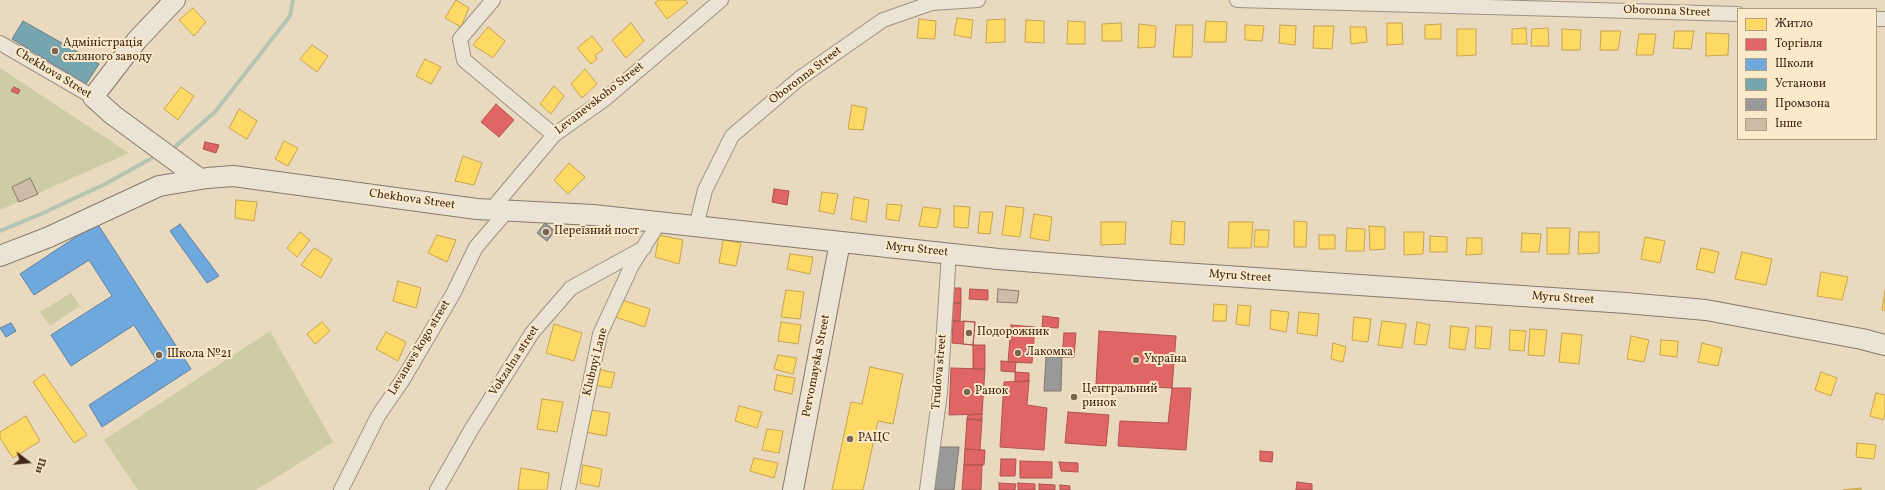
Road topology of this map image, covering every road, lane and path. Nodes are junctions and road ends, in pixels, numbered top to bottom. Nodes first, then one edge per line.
1 (175, 0) edge
2 (493, 0) edge
3 (721, 0) edge
4 (978, 0) edge
5 (1237, 0) edge
6 (1737, 14) edge
7 (0, 43) edge
8 (93, 97) junction
9 (554, 135) junction
10 (200, 179) junction
11 (499, 211) junction
12 (593, 215) joint
13 (659, 223) junction
14 (696, 227) junction
15 (840, 242) junction
16 (644, 248) junction
17 (949, 253) junction
18 (0, 256) edge
19 (1885, 345) edge
20 (341, 490) edge
21 (437, 490) edge
22 (568, 490) edge
23 (793, 490) edge
24 (927, 490) edge

1 - 8 street
2 - 9 street
3 - 9 street, Levanevskoho Street
4 - 14 street, Oboronna Street
5 - 6 street, Oboronna Street
7 - 8 street, Chekhova Street
8 - 10 street, Chekhova Street
9 - 11 street, Levanevskoho Street
10 - 11 street, Chekhova Street
10 - 18 street, Chekhova Street
11 - 12 street, Chekhova Street
11 - 20 street, Levanevs'kogo street
12 - 13 street, Myru Street
13 - 14 street, Myru Street
13 - 16 street, Klubnyi Lane
14 - 15 street, Myru Street
15 - 17 street, Myru Street
15 - 23 street, Pervomayska Street
16 - 21 street, Vokzalna street
16 - 22 street, Klubnyi Lane
17 - 19 street, Myru Street
17 - 24 street, Trudova street

